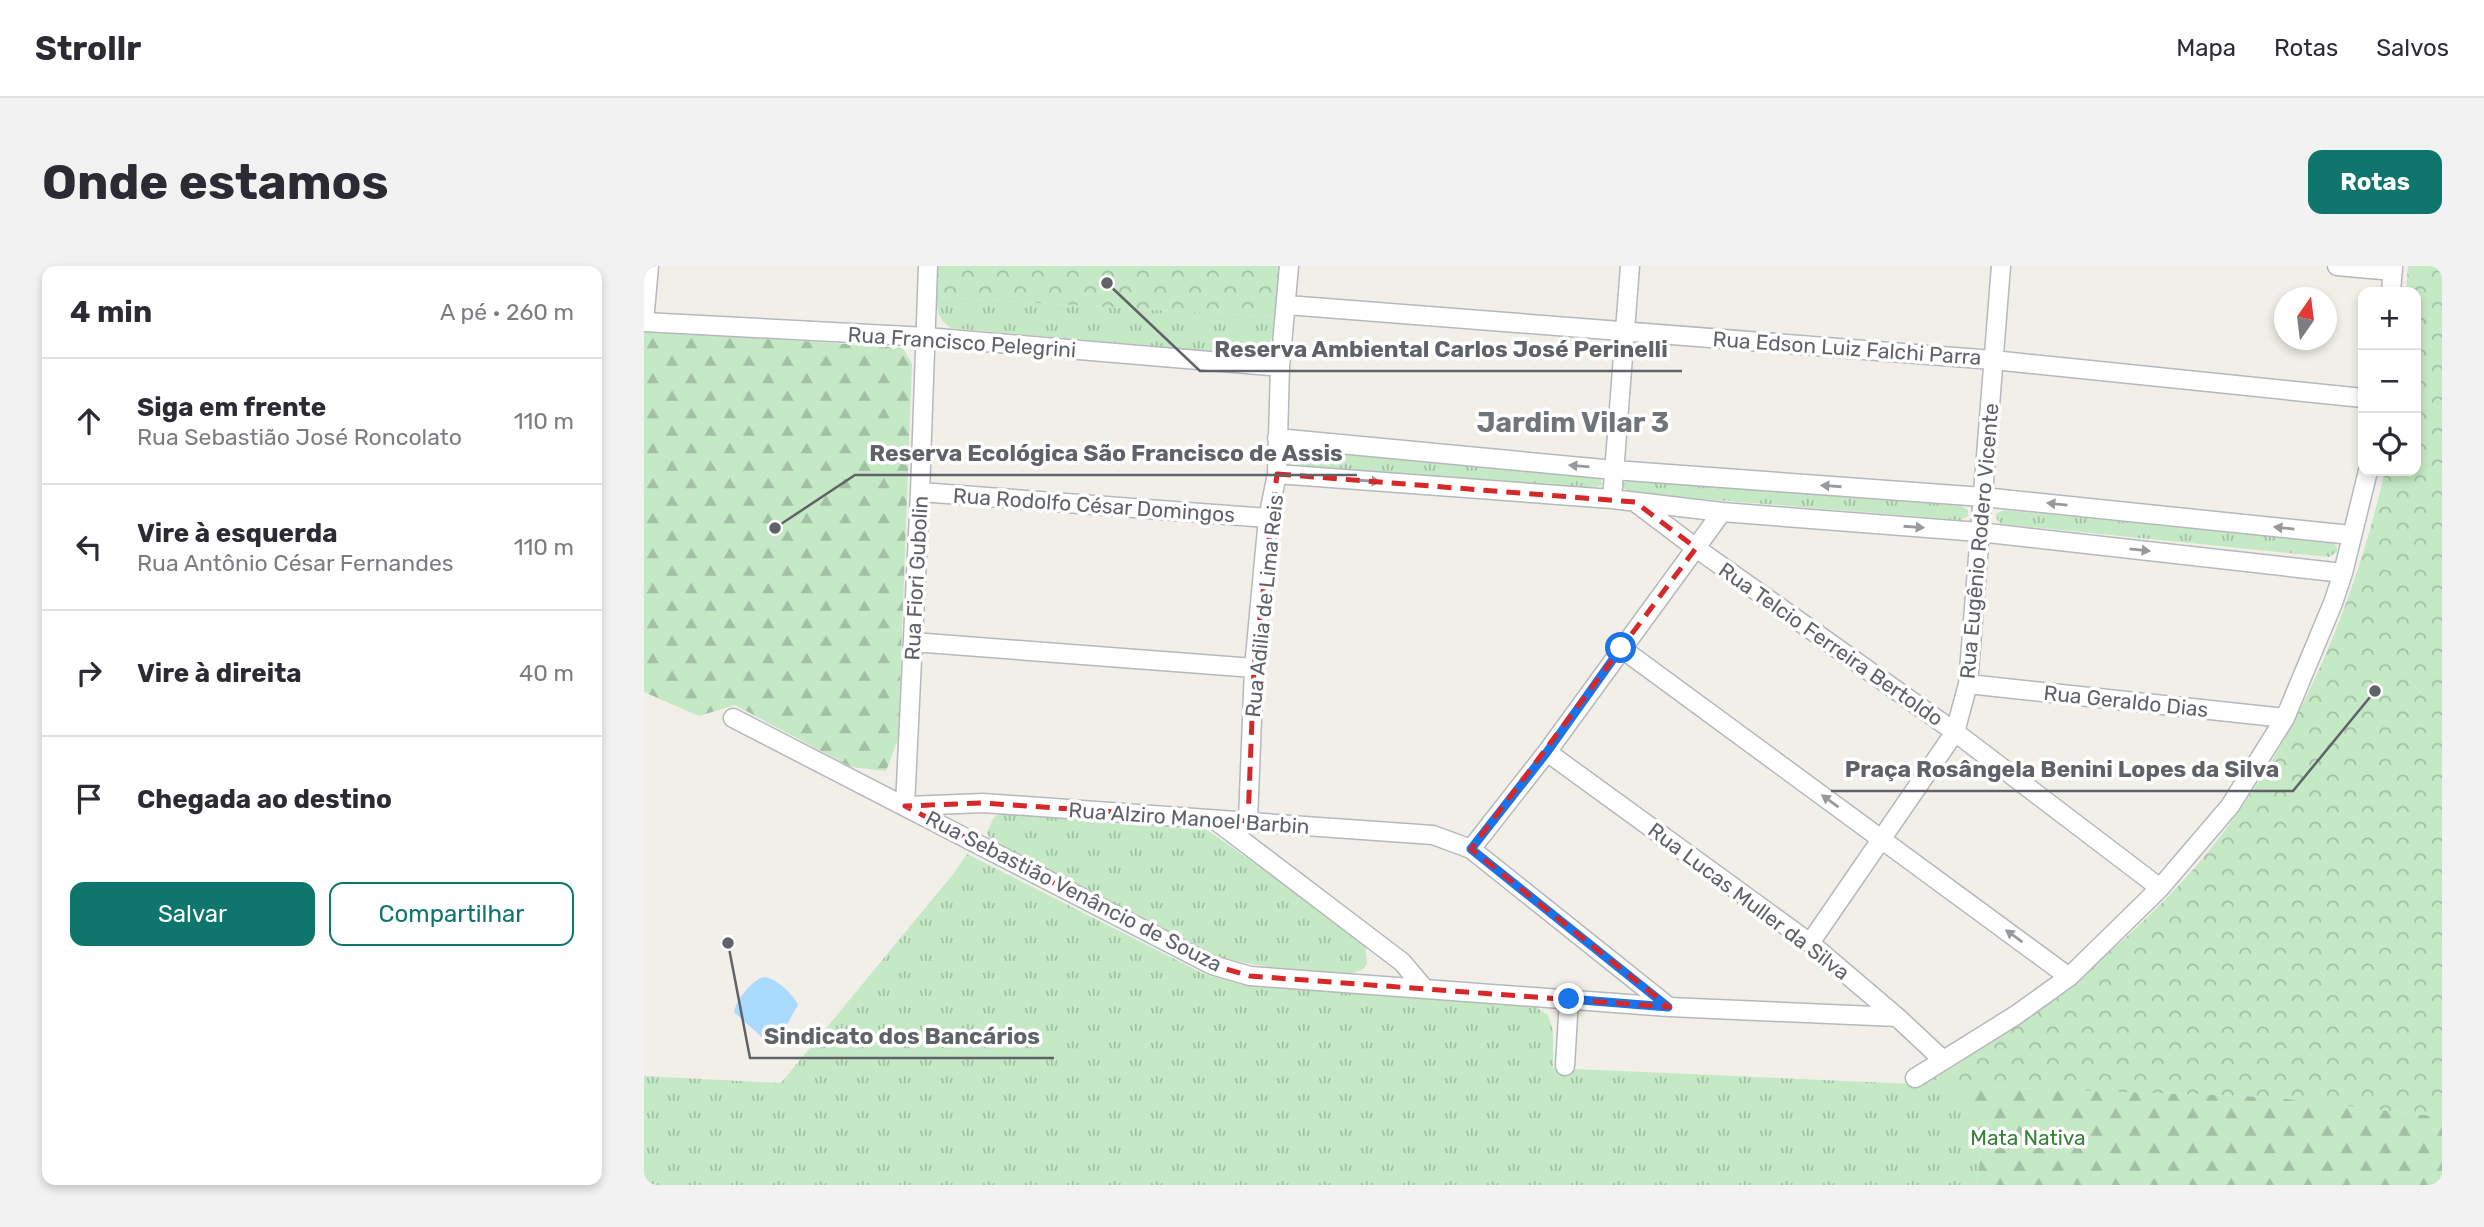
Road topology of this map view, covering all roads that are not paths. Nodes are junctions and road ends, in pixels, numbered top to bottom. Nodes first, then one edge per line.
1 (649, 266) edge
2 (928, 266) edge
3 (1289, 266) edge
4 (1630, 266) edge
5 (2001, 266) edge
6 (2337, 266) edge
7 (2393, 268) edge
8 (2391, 287) edge
9 (1287, 305) junction
10 (644, 322) edge
11 (1624, 331) junction
12 (926, 337) junction
13 (1993, 360) junction
14 (1280, 367) junction
15 (2358, 397) edge
16 (1277, 438) junction
17 (1614, 470) junction
18 (1277, 474) junction
19 (2367, 476) edge
20 (920, 492) junction
21 (1983, 497) junction
22 (1612, 499) junction
23 (1635, 502) junction
24 (1722, 512) junction
25 (1268, 518) junction
26 (1979, 532) junction
27 (2351, 535) junction
28 (1696, 548) junction
29 (2343, 573) junction
30 (913, 642) junction
31 (1621, 648) junction
32 (1254, 668) junction
33 (1968, 684) junction
34 (733, 718) dead end
35 (2285, 718) junction
36 (1955, 732) junction
37 (1547, 752) junction
38 (905, 806) junction
39 (1215, 820) junction
40 (1248, 821) junction
41 (1882, 839) junction
42 (1471, 849) junction
43 (2160, 888) junction
44 (1810, 943) junction
45 (2069, 976) junction
46 (1424, 988) junction
47 (1569, 999) junction
48 (1668, 1007) junction
49 (1897, 1017) junction
50 (1943, 1060) junction
51 (1565, 1066) dead end
52 (1915, 1078) dead end

1 - 10 street
2 - 12 street, Rua Fiori Gubolin
3 - 9 street, Rua Adilia de Lima Reis
4 - 11 street
5 - 13 street, Rua Eugênio Rodero Vicente
6 - 7 street
7 - 8 street
9 - 11 street, Rua Edson Luiz Falchi Parra
9 - 14 street, Rua Adilia de Lima Reis
10 - 12 street, Rua Francisco Pelegrini
11 - 13 street, Rua Edson Luiz Falchi Parra
11 - 17 street
12 - 14 street, Rua Francisco Pelegrini
12 - 20 street, Rua Fiori Gubolin
13 - 15 street, Rua Edson Luiz Falchi Parra
13 - 21 street, Rua Eugênio Rodero Vicente
14 - 16 street, Rua Adilia de Lima Reis
17 -> 16 street
16 - 18 street, Rua Adilia de Lima Reis
21 -> 17 street
17 - 22 street
18 -> 22 street
18 - 25 street, Rua Adilia de Lima Reis
19 - 27 street
20 - 25 street, Rua Rodolfo César Domingos
20 - 30 street, Rua Fiori Gubolin
21 - 26 street, Rua Eugênio Rodero Vicente
27 -> 21 street
22 - 23 street
23 - 24 street
23 - 28 street, Rua Telcio Ferreira Bertoldo
24 -> 26 street
24 - 28 street
25 - 32 street, Rua Adilia de Lima Reis
26 -> 29 street
26 - 33 street, Rua Eugênio Rodero Vicente
27 - 29 street
28 - 31 street
28 - 36 street, Rua Telcio Ferreira Bertoldo
29 - 35 street
30 - 32 street
30 - 38 street, Rua Fiori Gubolin
31 - 37 street
41 -> 31 street
32 - 40 street, Rua Adilia de Lima Reis
33 - 35 street, Rua Geraldo Dias
33 - 36 street, Rua Eugênio Rodero Vicente
34 - 38 street, Rua Sebastião Venâncio de Souza
35 - 43 street
36 - 41 street, Rua Eugênio Rodero Vicente
36 - 43 street, Rua Telcio Ferreira Bertoldo
37 - 42 street
37 - 44 street, Rua Lucas Muller da Silva
38 - 39 street, Rua Alziro Manoel Barbin
38 - 46 street, Rua Sebastião Venâncio de Souza
39 - 40 street, Rua Alziro Manoel Barbin
39 - 46 street
40 - 42 street, Rua Alziro Manoel Barbin
41 - 44 street, Rua Eugênio Rodero Vicente
45 -> 41 street
42 - 48 street, Rua Alziro Manoel Barbin
43 - 45 street
44 - 49 street, Rua Lucas Muller da Silva
45 - 50 street
46 - 47 street, Rua Sebastião Venâncio de Souza
47 - 48 street, Rua Sebastião Venâncio de Souza
47 - 51 street
48 - 49 street, Rua Sebastião Venâncio de Souza
49 - 50 street, Rua Lucas Muller da Silva
50 - 52 street

